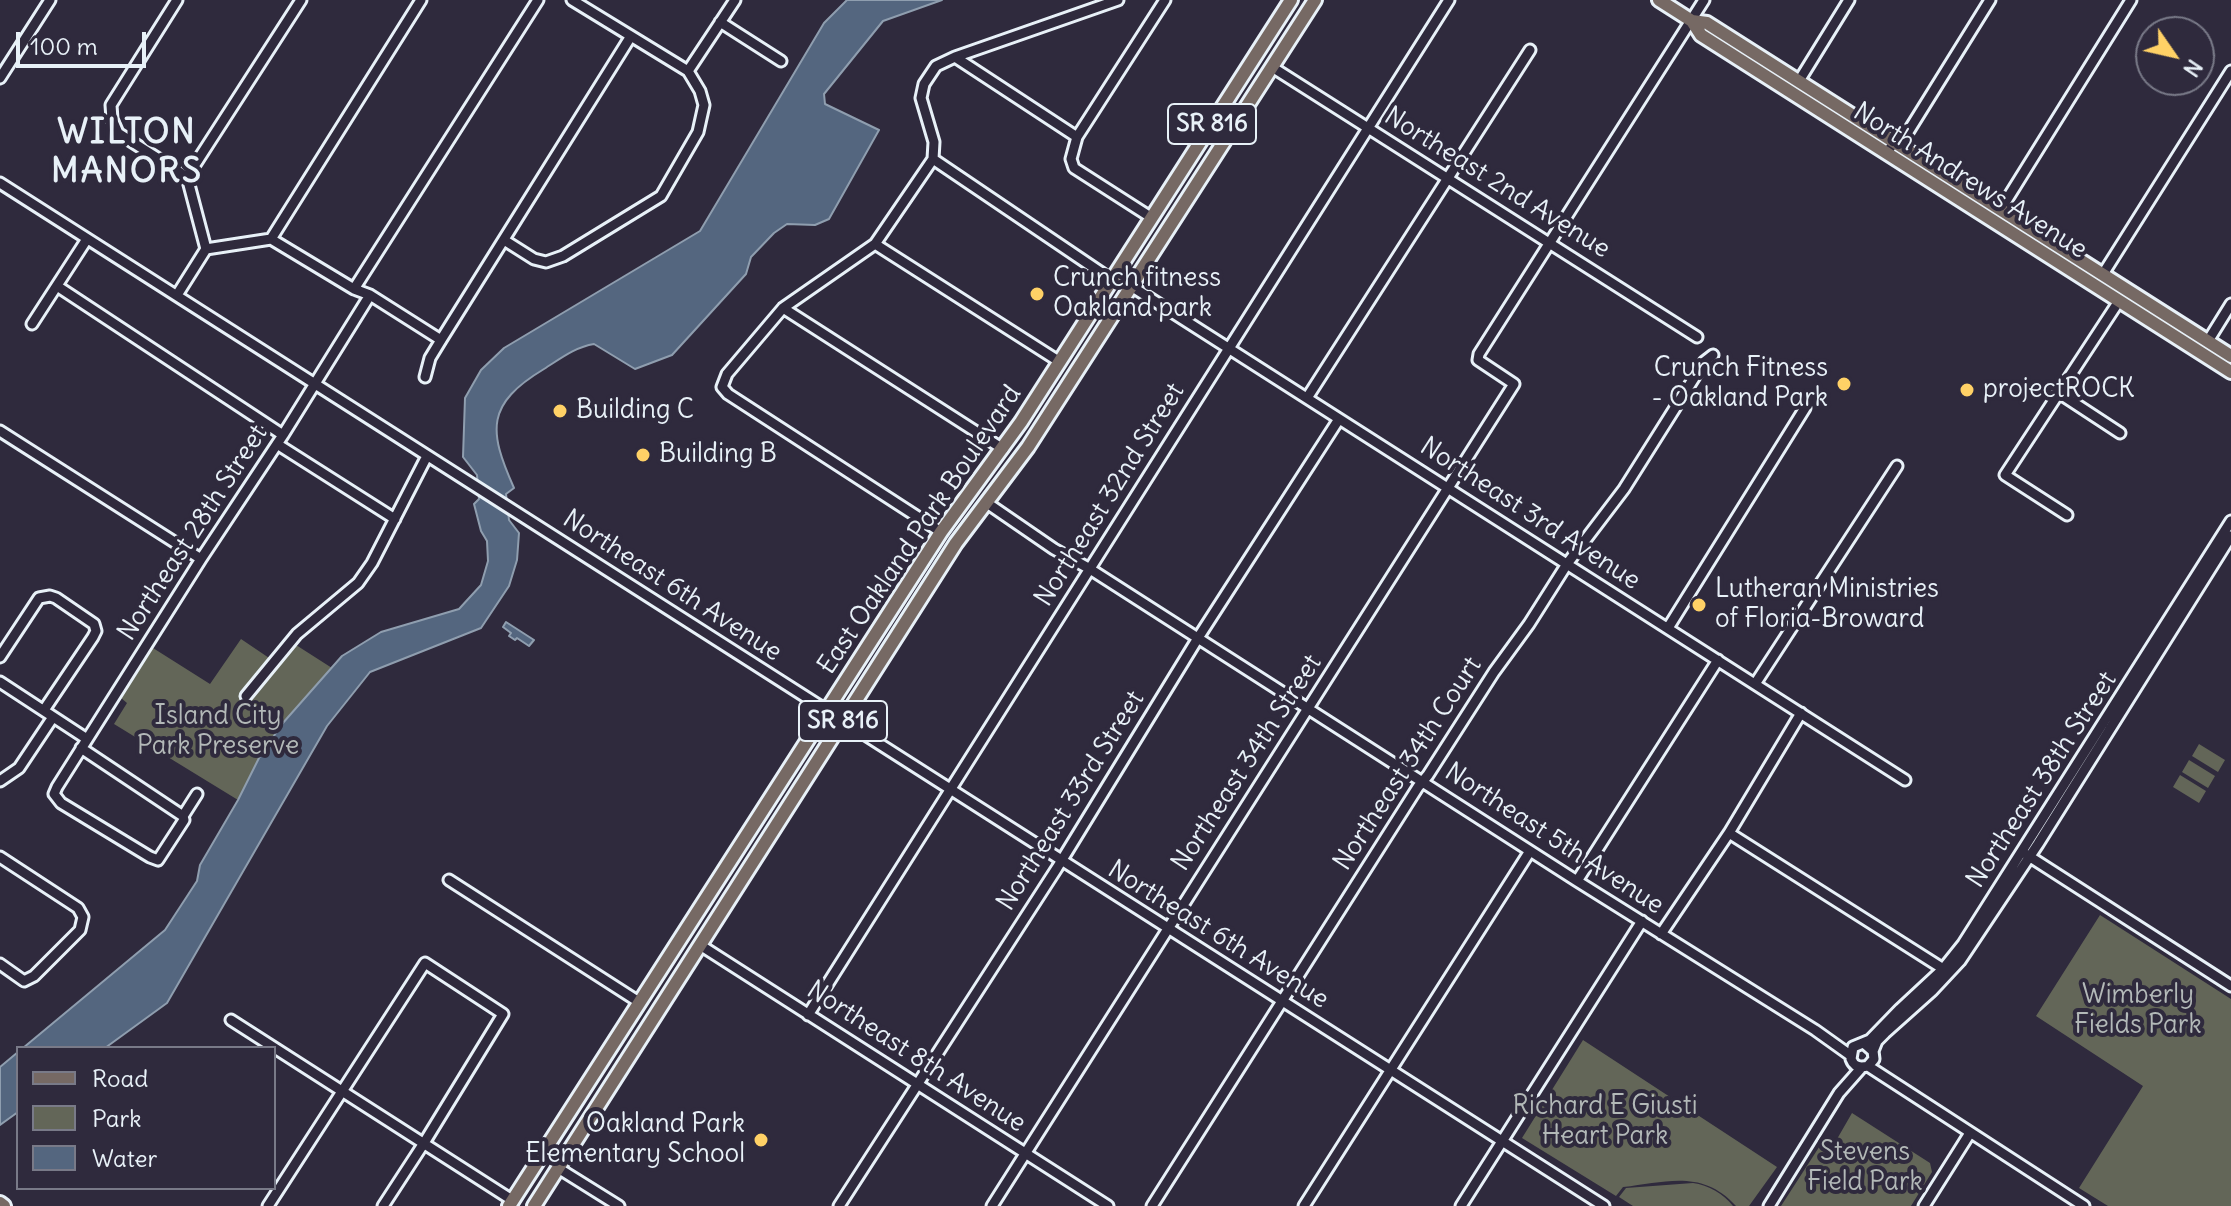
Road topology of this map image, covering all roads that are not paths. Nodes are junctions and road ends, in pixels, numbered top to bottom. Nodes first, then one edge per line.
1 (50, 0) edge
2 (177, 0) edge
3 (301, 0) edge
4 (421, 0) edge
5 (538, 0) edge
6 (572, 0) edge
7 (735, 0) edge
8 (1118, 0) edge
9 (1165, 0) edge
10 (1291, 0) edge
11 (1315, 0) edge
12 (1449, 0) edge
13 (1659, 0) edge
14 (1704, 0) edge
15 (1849, 0) edge
16 (1990, 0) edge
17 (2131, 0) edge
18 (1692, 21) junction
19 (720, 22) junction
20 (1272, 30) junction
21 (631, 36) junction
22 (1530, 50) dead end
23 (955, 57) junction
24 (781, 61) dead end
25 (1272, 67) junction
26 (688, 71) junction
27 (2231, 71) edge
28 (0, 78) edge
29 (1799, 81) junction
30 (1223, 106) junction
31 (1368, 128) junction
32 (1908, 132) junction
33 (1230, 133) junction
34 (1077, 137) junction
35 (1890, 148) junction
36 (1903, 156) junction
37 (933, 159) junction
38 (187, 177) junction
39 (1448, 180) junction
40 (0, 183) edge
41 (2001, 209) junction
42 (1152, 218) junction
43 (87, 239) junction
44 (271, 239) junction
45 (504, 240) junction
46 (1550, 242) junction
47 (875, 244) junction
48 (206, 249) junction
49 (1129, 254) junction
50 (2103, 274) junction
51 (2085, 279) junction
52 (1112, 280) junction
53 (57, 286) junction
54 (1131, 286) junction
55 (354, 289) junction
56 (177, 295) junction
57 (370, 295) junction
58 (2141, 299) junction
59 (2119, 301) junction
60 (2231, 304) edge
61 (783, 308) junction
62 (32, 324) dead end
63 (1697, 337) dead end
64 (441, 340) junction
65 (2208, 341) junction
66 (1227, 348) junction
67 (1713, 355) dead end
68 (2231, 356) edge
69 (1060, 362) junction
70 (2231, 372) edge
71 (425, 377) dead end
72 (314, 384) junction
73 (1064, 392) junction
74 (2059, 393) junction
75 (1307, 398) junction
76 (1805, 408) dead end
77 (1339, 419) junction
78 (0, 431) edge
79 (2120, 433) dead end
80 (283, 435) junction
81 (277, 444) junction
82 (1003, 449) junction
83 (427, 456) junction
84 (992, 464) junction
85 (1897, 466) dead end
86 (1449, 489) junction
87 (987, 503) junction
88 (2067, 515) dead end
89 (395, 519) junction
90 (2231, 521) edge
91 (941, 532) junction
92 (2231, 536) edge
93 (201, 559) junction
94 (1567, 564) junction
95 (1090, 569) junction
96 (1668, 628) junction
97 (1198, 638) junction
98 (0, 657) edge
99 (1718, 660) junction
100 (0, 682) edge
101 (1755, 684) junction
102 (246, 696) dead end
103 (1308, 709) junction
104 (44, 710) junction
105 (825, 711) junction
106 (1801, 713) junction
107 (53, 717) junction
108 (842, 722) junction
109 (84, 743) junction
110 (1905, 780) dead end
111 (0, 781) edge
112 (1423, 781) junction
113 (950, 790) junction
114 (197, 794) dead end
115 (183, 816) junction
116 (1729, 833) junction
117 (1530, 851) junction
118 (2026, 854) junction
119 (0, 857) edge
120 (1061, 861) junction
121 (449, 880) dead end
122 (1577, 881) junction
123 (1642, 921) junction
124 (1168, 929) junction
125 (1661, 934) junction
126 (700, 945) junction
127 (666, 959) junction
128 (0, 964) edge
129 (1946, 971) junction
130 (674, 985) junction
131 (2231, 986) edge
132 (1282, 1001) junction
133 (639, 1002) junction
134 (808, 1015) junction
135 (231, 1020) dead end
136 (650, 1024) junction
137 (272, 1046) edge
138 (276, 1049) edge
139 (1862, 1059) junction
140 (1390, 1070) junction
141 (593, 1074) junction
142 (918, 1085) junction
143 (343, 1091) junction
144 (1970, 1133) junction
145 (1503, 1142) junction
146 (424, 1143) junction
147 (1025, 1153) junction
148 (558, 1168) junction
149 (512, 1204) edge
150 (268, 1206) edge
151 (383, 1206) edge
152 (534, 1206) edge
153 (619, 1206) edge
154 (839, 1206) edge
155 (992, 1206) edge
156 (1108, 1206) edge
157 (1152, 1206) edge
158 (1304, 1206) edge
159 (1461, 1206) edge
160 (1604, 1206) edge
161 (1769, 1206) edge
162 (1924, 1206) edge
163 (2084, 1206) edge

1 - 28 street
2 - 38 street
3 - 38 street
4 - 44 street
5 - 55 street
6 - 21 street
7 - 19 street
8 - 23 street
9 - 34 street
10 - 20 main road, East Oakland Park Boulevard / SR 816
11 - 25 main road, East Oakland Park Boulevard / SR 816
12 - 31 street, Northeast 32nd Street
13 - 18 main road, North Andrews Avenue
14 - 18 street
15 - 29 street
16 - 32 street
17 - 41 street
18 - 29 main road, North Andrews Avenue
18 - 35 main road, North Andrews Avenue
18 - 46 street
19 - 24 street
19 - 26 street
20 - 25 main road
20 - 30 main road, East Oakland Park Boulevard / SR 816
21 - 26 street
21 - 45 street
22 - 39 street
23 - 34 street
23 - 37 street
25 - 31 street, Northeast 2nd Avenue
25 - 33 main road, East Oakland Park Boulevard / SR 816
26 - 45 street
27 - 50 street
29 - 35 main road, North Andrews Avenue
30 - 33 main road
30 - 42 main road, East Oakland Park Boulevard / SR 816
31 - 39 street, Northeast 2nd Avenue
31 - 66 street, Northeast 32nd Street
32 - 35 street
32 - 36 street
33 - 54 main road, East Oakland Park Boulevard / SR 816
34 - 42 street
35 - 36 main road, North Andrews Avenue
36 - 41 main road, North Andrews Avenue
36 - 51 main road, North Andrews Avenue
37 - 47 street
37 - 52 street
38 - 48 street
39 - 46 street, Northeast 2nd Avenue
39 - 75 street
40 - 43 street, Northeast 6th Avenue
41 - 50 main road, North Andrews Avenue
42 - 49 main road, East Oakland Park Boulevard / SR 816
43 - 53 street
43 - 56 street, Northeast 6th Avenue
44 - 48 street
44 - 55 street
45 - 64 street
46 - 63 street, Northeast 2nd Avenue
46 - 86 street, Northeast 34th Street
47 - 61 street
47 - 69 street
48 - 56 street
49 - 52 main road, East Oakland Park Boulevard / SR 816
49 - 54 main road
50 - 51 main road
50 - 58 main road, North Andrews Avenue
51 - 59 main road, North Andrews Avenue
52 - 69 main road, East Oakland Park Boulevard / SR 816
53 - 62 street
53 - 80 street
54 - 66 street, Northeast 3rd Avenue
54 - 73 main road, East Oakland Park Boulevard / SR 816
55 - 57 street
56 - 72 street, Northeast 6th Avenue
57 - 64 street
57 - 72 street, Northeast 28th Street
58 - 59 main road
58 - 65 main road, North Andrews Avenue
59 - 70 main road, North Andrews Avenue
59 - 74 street
60 - 65 street
61 - 82 street
61 - 91 street
64 - 71 street
65 - 68 main road, North Andrews Avenue
66 - 75 street, Northeast 3rd Avenue
66 - 95 street, Northeast 32nd Street
67 - 94 street, Northeast 34th Court
69 - 73 main road
69 - 82 main road, East Oakland Park Boulevard / SR 816
72 - 80 street, Northeast 28th Street
72 - 83 street, Northeast 6th Avenue
73 - 87 main road, East Oakland Park Boulevard / SR 816
74 - 79 street
74 - 88 street
75 - 77 street, Northeast 3rd Avenue
76 - 96 street
77 - 86 street, Northeast 3rd Avenue
77 - 97 street, Northeast 33rd Street
78 - 93 street
80 - 81 street, Northeast 28th Street
81 - 89 street
81 - 93 street, Northeast 28th Street
82 - 84 main road, East Oakland Park Boulevard / SR 816
83 - 89 street
83 - 105 street, Northeast 6th Avenue
84 - 87 main road
84 - 91 main road, East Oakland Park Boulevard / SR 816
85 - 101 street
86 - 94 street, Northeast 3rd Avenue
86 - 103 street, Northeast 34th Street
87 - 95 street, Northeast 5th Avenue
87 - 108 main road, East Oakland Park Boulevard / SR 816
89 - 102 street
90 - 118 street, Northeast 38th Street
91 - 105 main road, East Oakland Park Boulevard / SR 816
92 - 118 street, Northeast 38th Street
93 - 109 street, Northeast 28th Street
94 - 96 street, Northeast 3rd Avenue
94 - 112 street, Northeast 34th Court
95 - 97 street, Northeast 5th Avenue
95 - 113 street, Northeast 32nd Street
96 - 99 street, Northeast 3rd Avenue
97 - 103 street, Northeast 5th Avenue
97 - 120 street, Northeast 33rd Street
98 - 104 street
99 - 101 street, Northeast 3rd Avenue
99 - 122 street
100 - 104 street
101 - 106 street, Northeast 3rd Avenue
103 - 112 street, Northeast 5th Avenue
103 - 124 street, Northeast 34th Street
104 - 107 street
105 - 108 street, Northeast 6th Avenue
105 - 127 main road, East Oakland Park Boulevard / SR 816
106 - 110 street, Northeast 3rd Avenue
106 - 116 street
107 - 109 street
107 - 111 street
108 - 113 street, Northeast 6th Avenue
108 - 126 main road, East Oakland Park Boulevard / SR 816
109 - 115 street
109 - 115 street, Northeast 28th Street
112 - 117 street, Northeast 5th Avenue
112 - 132 street, Northeast 34th Court
113 - 120 street, Northeast 6th Avenue
113 - 134 street, Northeast 32nd Street
114 - 115 street
116 - 125 street
116 - 129 street
117 - 122 street, Northeast 5th Avenue
117 - 140 street
118 - 129 street, Northeast 38th Street
118 - 131 street
119 - 128 street
120 - 124 street, Northeast 6th Avenue
120 - 142 street, Northeast 33rd Street
121 - 133 street
122 - 123 street, Northeast 5th Avenue
123 - 125 street, Northeast 5th Avenue
123 - 145 street
124 - 132 street, Northeast 6th Avenue
124 - 147 street, Northeast 34th Street
125 - 139 street, Northeast 5th Avenue
126 - 130 main road, East Oakland Park Boulevard / SR 816
126 - 134 street, Northeast 8th Avenue
127 - 130 main road
127 - 133 main road, East Oakland Park Boulevard / SR 816
129 - 139 street, Northeast 38th Street
129 - 139 street, Northeast 38th Street
130 - 136 main road, East Oakland Park Boulevard / SR 816
132 - 140 street, Northeast 6th Avenue
132 - 157 street, Northeast 34th Court
133 - 136 main road
133 - 141 main road, East Oakland Park Boulevard / SR 816
134 - 142 street, Northeast 8th Avenue
135 - 137 street
136 - 148 main road, East Oakland Park Boulevard / SR 816
138 - 143 street
139 - 144 street, Northeast 5th Avenue
139 - 161 street, Northeast 38th Street
140 - 145 street, Northeast 6th Avenue
140 - 158 street
141 - 148 main road
141 - 149 main road, East Oakland Park Boulevard / SR 816
142 - 147 street, Northeast 8th Avenue
142 - 154 street, Northeast 33rd Street
143 - 146 street
143 - 146 street
143 - 150 street
144 - 162 street
144 - 163 street, Northeast 5th Avenue
145 - 159 street
145 - 160 street, Northeast 6th Avenue
146 - 149 street
146 - 151 street
147 - 155 street, Northeast 34th Street
147 - 156 street, Northeast 8th Avenue
148 - 152 main road, East Oakland Park Boulevard / SR 816
148 - 153 street

